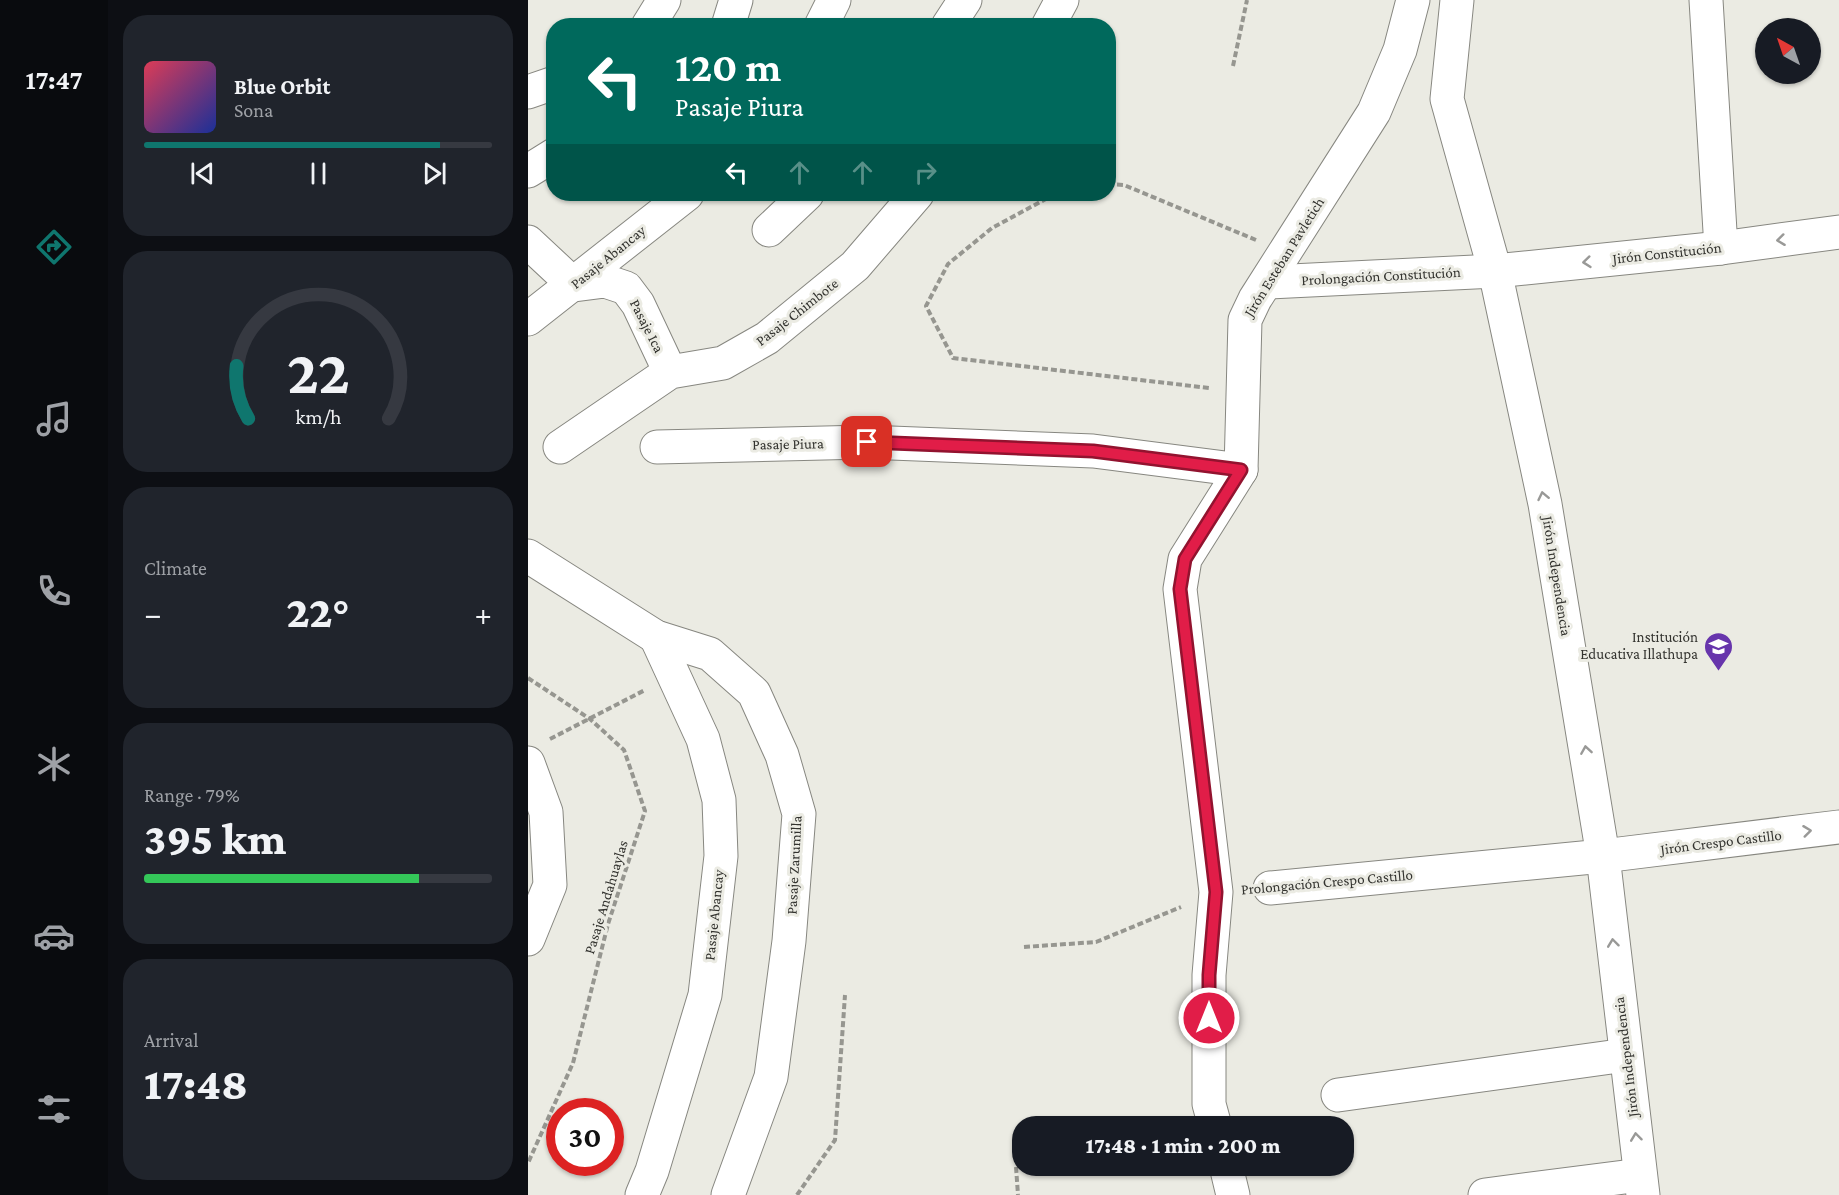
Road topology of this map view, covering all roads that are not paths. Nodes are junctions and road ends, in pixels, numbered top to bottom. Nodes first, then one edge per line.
1 (664, 0) edge
2 (736, 0) edge
3 (834, 0) edge
4 (965, 0) edge
5 (1062, 0) edge
6 (1413, 0) edge
7 (1456, 0) edge
8 (1706, 0) edge
9 (653, 18) edge
10 (730, 18) edge
11 (825, 18) edge
12 (953, 18) edge
13 (1052, 18) edge
14 (546, 86) edge
15 (528, 92) edge
16 (546, 160) edge
17 (528, 171) edge
18 (678, 201) edge
19 (800, 201) edge
20 (912, 201) edge
21 (769, 230) dead end
22 (1839, 232) edge
23 (528, 242) edge
24 (1721, 248) junction
25 (1495, 271) junction
26 (1268, 282) junction
27 (573, 285) junction
28 (528, 319) edge
29 (670, 372) junction
30 (560, 447) dead end
31 (657, 447) dead end
32 (1241, 470) junction
33 (528, 556) edge
34 (656, 637) junction
35 (538, 751) edge
36 (1839, 827) edge
37 (1603, 856) junction
38 (1270, 888) dead end
39 (528, 939) edge
40 (1626, 1055) junction
41 (1338, 1095) dead end
42 (1212, 1116) edge
43 (1228, 1176) edge
44 (1642, 1185) edge
45 (642, 1195) edge
46 (728, 1195) edge
47 (1233, 1195) edge
48 (1485, 1195) edge

1 - 9 street
2 - 10 street
3 - 11 street
4 - 12 street
5 - 13 street
6 - 26 street, Jirón Esteban Pavletich
7 - 25 street, Jirón Independencia
8 - 24 street
14 - 15 street
16 - 17 street
18 - 27 street, Pasaje Abancay
19 - 21 street
20 - 29 street, Pasaje Chimbote
22 -> 24 street, Jirón Constitución
23 - 27 street
24 -> 25 street, Jirón Constitución
25 - 26 street, Prolongación Constitución
37 -> 25 street, Jirón Independencia
26 - 32 street, Jirón Esteban Pavletich
27 - 28 street, Pasaje Abancay
27 - 29 street, Pasaje Ica
29 - 30 street, Pasaje Chimbote
31 - 32 street, Pasaje Piura
32 - 42 street
33 - 34 street, Pasaje Zarumilla
34 - 45 street, Pasaje Abancay
34 - 46 street, Pasaje Zarumilla
35 - 39 street
37 -> 36 street, Jirón Crespo Castillo
37 - 38 street, Prolongación Crespo Castillo
40 -> 37 street, Jirón Independencia
40 - 41 street
44 -> 40 street, Jirón Independencia
43 - 47 street
44 - 48 street

